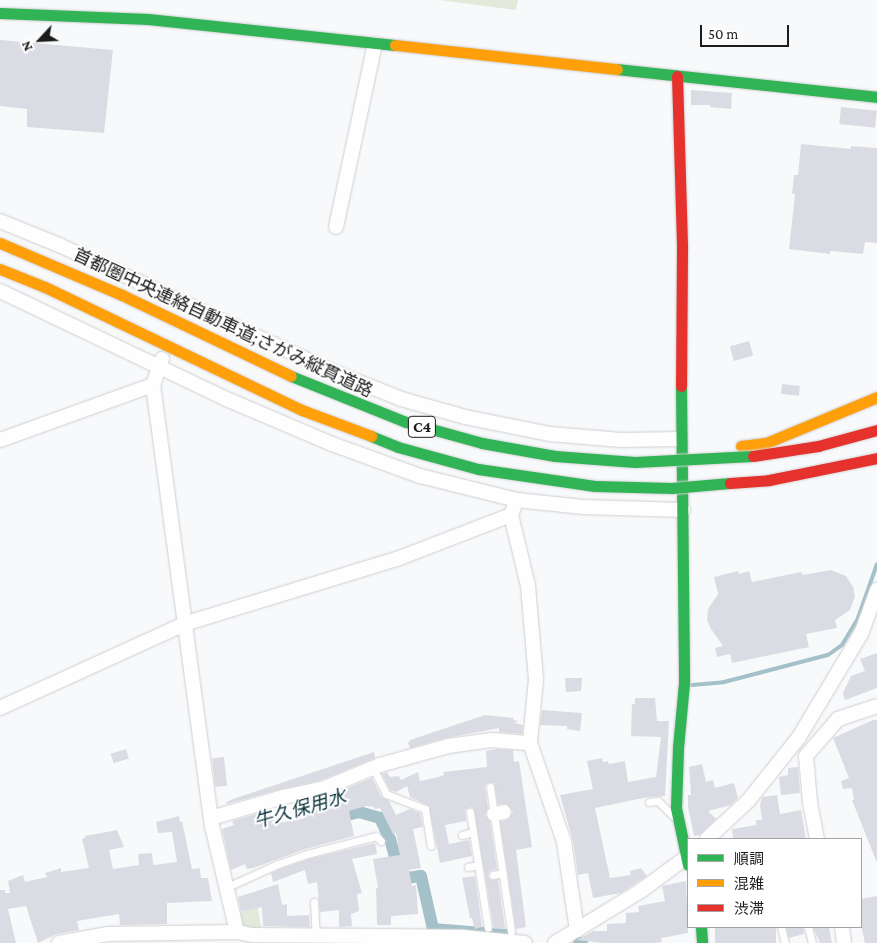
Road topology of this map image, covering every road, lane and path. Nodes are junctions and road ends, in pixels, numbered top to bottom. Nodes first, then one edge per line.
1 (0, 13) edge
2 (375, 44) junction
3 (677, 76) junction
4 (877, 97) edge
5 (0, 221) edge
6 (336, 227) dead end
7 (0, 243) edge
8 (0, 269) edge
9 (0, 291) edge
10 (189, 304) junction
11 (159, 365) junction
12 (153, 385) junction
13 (877, 397) edge
14 (877, 430) edge
15 (680, 439) junction
16 (0, 440) edge
17 (766, 443) junction
18 (681, 455) junction
19 (877, 458) edge
20 (732, 468) dead end
21 (717, 472) dead end
22 (690, 474) junction
23 (517, 500) junction
24 (683, 510) junction
25 (511, 515) junction
26 (877, 590) edge
27 (877, 611) edge
28 (864, 623) junction
29 (184, 624) junction
30 (877, 706) edge
31 (0, 708) edge
32 (530, 743) junction
33 (373, 768) junction
34 (490, 787) dead end
35 (649, 802) dead end
36 (470, 812) dead end
37 (211, 818) junction
38 (679, 821) junction
39 (473, 832) junction
40 (462, 835) dead end
41 (708, 838) edge
42 (817, 838) edge
43 (381, 841) dead end
44 (431, 846) dead end
45 (687, 856) edge
46 (687, 861) edge
47 (478, 865) junction
48 (468, 867) dead end
49 (503, 873) junction
50 (493, 875) dead end
51 (225, 888) junction
52 (314, 902) dead end
53 (701, 928) edge
54 (782, 928) edge
55 (808, 928) edge
56 (842, 928) edge
57 (578, 930) junction
58 (237, 932) junction
59 (489, 935) junction
60 (316, 936) junction
61 (515, 938) edge
62 (260, 939) edge
63 (464, 940) edge
64 (802, 941) dead end
65 (811, 941) edge
66 (58, 943) edge
67 (556, 943) edge
68 (702, 943) edge
69 (785, 943) edge
70 (844, 943) edge

1 - 2 main road
2 - 3 main road
2 - 6 street
3 - 4 main road
3 - 15 main road
5 - 10 street
7 - 14 main road, 首都圏中央連絡自動車道;さがみ縦貫道路 / C4, bridge
8 - 19 main road, C4, bridge
9 - 11 street
10 - 11 street
10 - 15 street
11 - 12 street
11 - 23 street
12 - 16 street
12 - 29 street
13 - 17 main road
15 - 18 main road
17 - 18 main road
17 - 20 main road
18 - 22 main road
21 - 22 main road
22 - 24 main road
23 - 24 street
23 - 25 street
24 - 38 main road
25 - 29 street
25 - 32 street
26 - 28 street
27 - 28 street
28 - 41 street
29 - 31 street
29 - 37 street
30 - 42 street
32 - 33 street
32 - 57 street
33 - 37 street
33 - 44 lane
34 - 49 lane
35 - 38 lane
36 - 39 lane
37 - 51 street
38 - 45 main road
39 - 40 lane
39 - 47 lane
43 - 51 lane
46 - 57 street
47 - 48 lane
47 - 59 lane
49 - 50 lane
49 - 61 lane
51 - 58 street
52 - 60 lane
53 - 68 main road
54 - 69 lane
55 - 65 lane
56 - 70 street
57 - 67 street
58 - 62 street
58 - 66 street
59 - 61 street
59 - 63 street
60 - 62 street
60 - 63 street
64 - 65 lane

